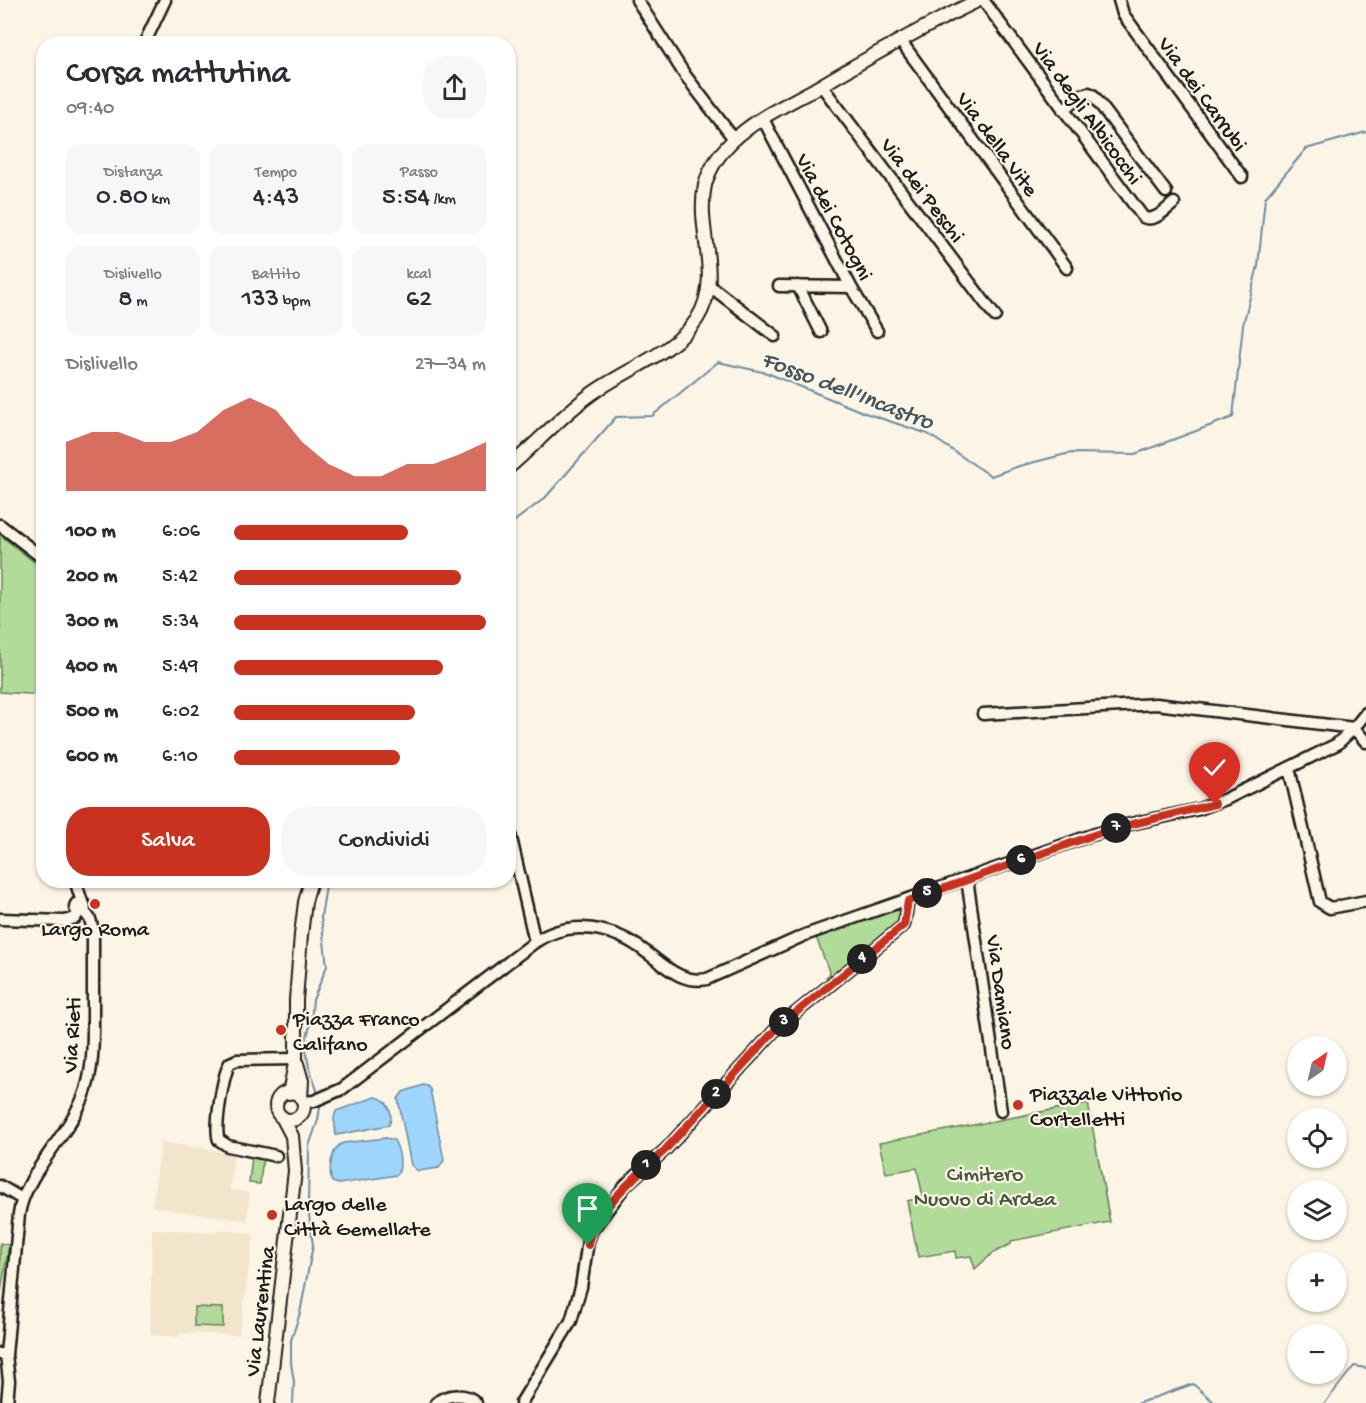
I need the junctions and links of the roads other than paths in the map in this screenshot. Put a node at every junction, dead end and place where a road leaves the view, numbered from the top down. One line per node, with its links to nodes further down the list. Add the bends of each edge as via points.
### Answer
1 (165, 0): 5 (street)
2 (637, 0): 10 (street, via 685,75)
3 (981, 0): 6 (main road); 8 (street, Via degli Albicocchi)
4 (1119, 0): 11 (street, Via dei Carrubi, via 1123,14)
5 (148, 36)
6 (900, 40): 7 (main road); 14 (street, Via della Vite)
7 (821, 85): 9 (main road); 19 (street, Via dei Peschi)
8 (1064, 110): 12 (street, via 1084,94 1093,95); 13 (street, Via degli Albicocchi, via 1143,217 1152,219)
9 (763, 119): 10 (main road); 18 (street, Via dei Cotogni)
10 (734, 139): 15 (main road, via 713,166 704,190)
11 (1242, 177)
12 (1166, 192)
13 (1174, 203)
14 (1067, 268)
15 (710, 286): 22 (street); 23 (main road, via 701,312 687,331 590,395)
16 (779, 286): 17 (street)
17 (798, 286): 18 (street); 21 (street)
18 (851, 288): 20 (street, Via dei Cotogni)
19 (995, 316)
20 (877, 331)
21 (821, 332)
22 (775, 336)
23 (516, 461)
24 (0, 525): 26 (street)
25 (0, 531): 27 (street)
26 (36, 553)
27 (36, 560)
28 (1366, 713): 30 (street)
29 (983, 714): 30 (street, via 1156,704)
30 (1354, 728): 31 (street); 32 (street, via 1337,744)
31 (1366, 742)
32 (1289, 768): 34 (street, via 1210,805 1108,830); 38 (street, via 1320,902 1330,908)
33 (516, 858): 41 (street)
34 (967, 879): 37 (street); 45 (street, Via Damiano)
35 (77, 888): 39 (street, Via Rieti)
36 (309, 888): 42 (main road, via 296,1000)
37 (908, 901): 41 (street, via 806,935 722,974 700,980 678,975 632,942 597,929 568,928); 57 (street, via 904,925 777,1028 664,1151 623,1188 592,1230 571,1321)
38 (1366, 901)
39 (81, 909): 40 (street, via 75,918 65,921); 51 (street, Via Rieti, via 93,930 93,1050 88,1080 71,1122)
40 (0, 919)
41 (536, 942): 44 (street, via 342,1089)
42 (296, 1059): 43 (main road); 44 (main road); 49 (street, via 237,1060 230,1063 226,1073 216,1130 219,1140 228,1146)
43 (289, 1093): 44 (main road); 46 (main road, via 280,1097 277,1105)
44 (306, 1100): 47 (main road)
45 (1001, 1111)
46 (282, 1117): 47 (main road); 48 (main road, Via Laurentina)
47 (299, 1117): 48 (main road, Via Laurentina)
48 (295, 1153): 54 (main road, Via Laurentina)
49 (276, 1156)
50 (0, 1186): 51 (street)
51 (22, 1199): 52 (street, Via Rieti)
52 (3, 1354): 53 (street, Via Rieti, via 9,1381)
53 (7, 1403)
54 (268, 1403)
55 (436, 1403): 56 (street, via 451,1395 470,1397)
56 (476, 1403)
57 (521, 1403)

